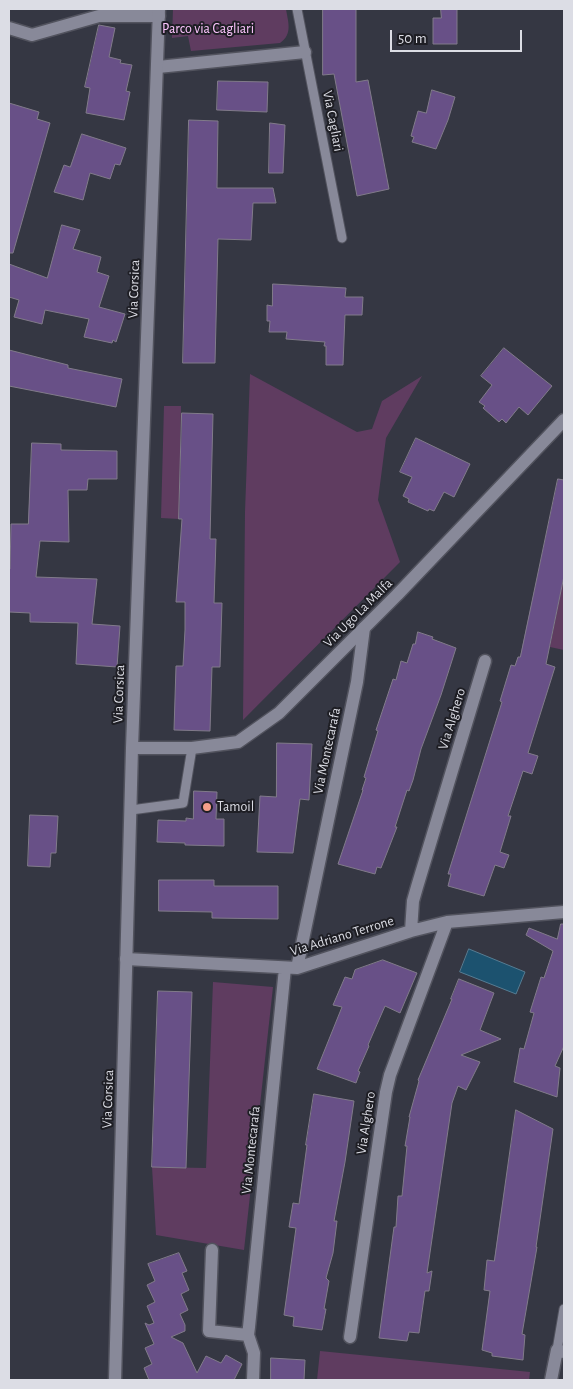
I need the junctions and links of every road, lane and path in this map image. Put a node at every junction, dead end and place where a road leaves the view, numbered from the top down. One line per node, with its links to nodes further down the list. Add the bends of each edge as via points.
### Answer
1 (297, 9): 4 (lane, Via Cagliari)
2 (159, 12): 3 (street, via 99,16 32,35); 5 (street, Via Corsica)
3 (9, 28)
4 (305, 52): 5 (street); 6 (lane, Via Cagliari)
5 (158, 67): 10 (street, Via Corsica)
6 (342, 238)
7 (564, 420): 8 (street, Via Ugo La Malfa)
8 (364, 628): 11 (street, Via Ugo La Malfa, via 279,713 238,742); 17 (street, Via Montecarafa, via 357,682)
9 (485, 661): 15 (street, Via Alghero, via 413,901)
10 (132, 748): 11 (street, Via Ugo La Malfa); 12 (street, Via Corsica)
11 (192, 748): 12 (lane, via 183,803)
12 (131, 810): 16 (street, Via Corsica)
13 (564, 912): 14 (street, Via Adriano Terrone)
14 (447, 922): 15 (street, Via Adriano Terrone); 21 (street, Via Alghero, via 386,1092)
15 (410, 931): 17 (street, Via Adriano Terrone)
16 (126, 959): 17 (street, Via Adriano Terrone); 23 (street, Via Corsica)
17 (291, 968): 20 (street, Via Montecarafa)
18 (212, 1250): 20 (street, via 209,1331)
19 (564, 1309): 22 (lane)
20 (248, 1336): 24 (street, Via Montecarafa, via 254,1353)
21 (350, 1337)
22 (561, 1351): 25 (street)
23 (115, 1380)
24 (253, 1380)
25 (551, 1380)

